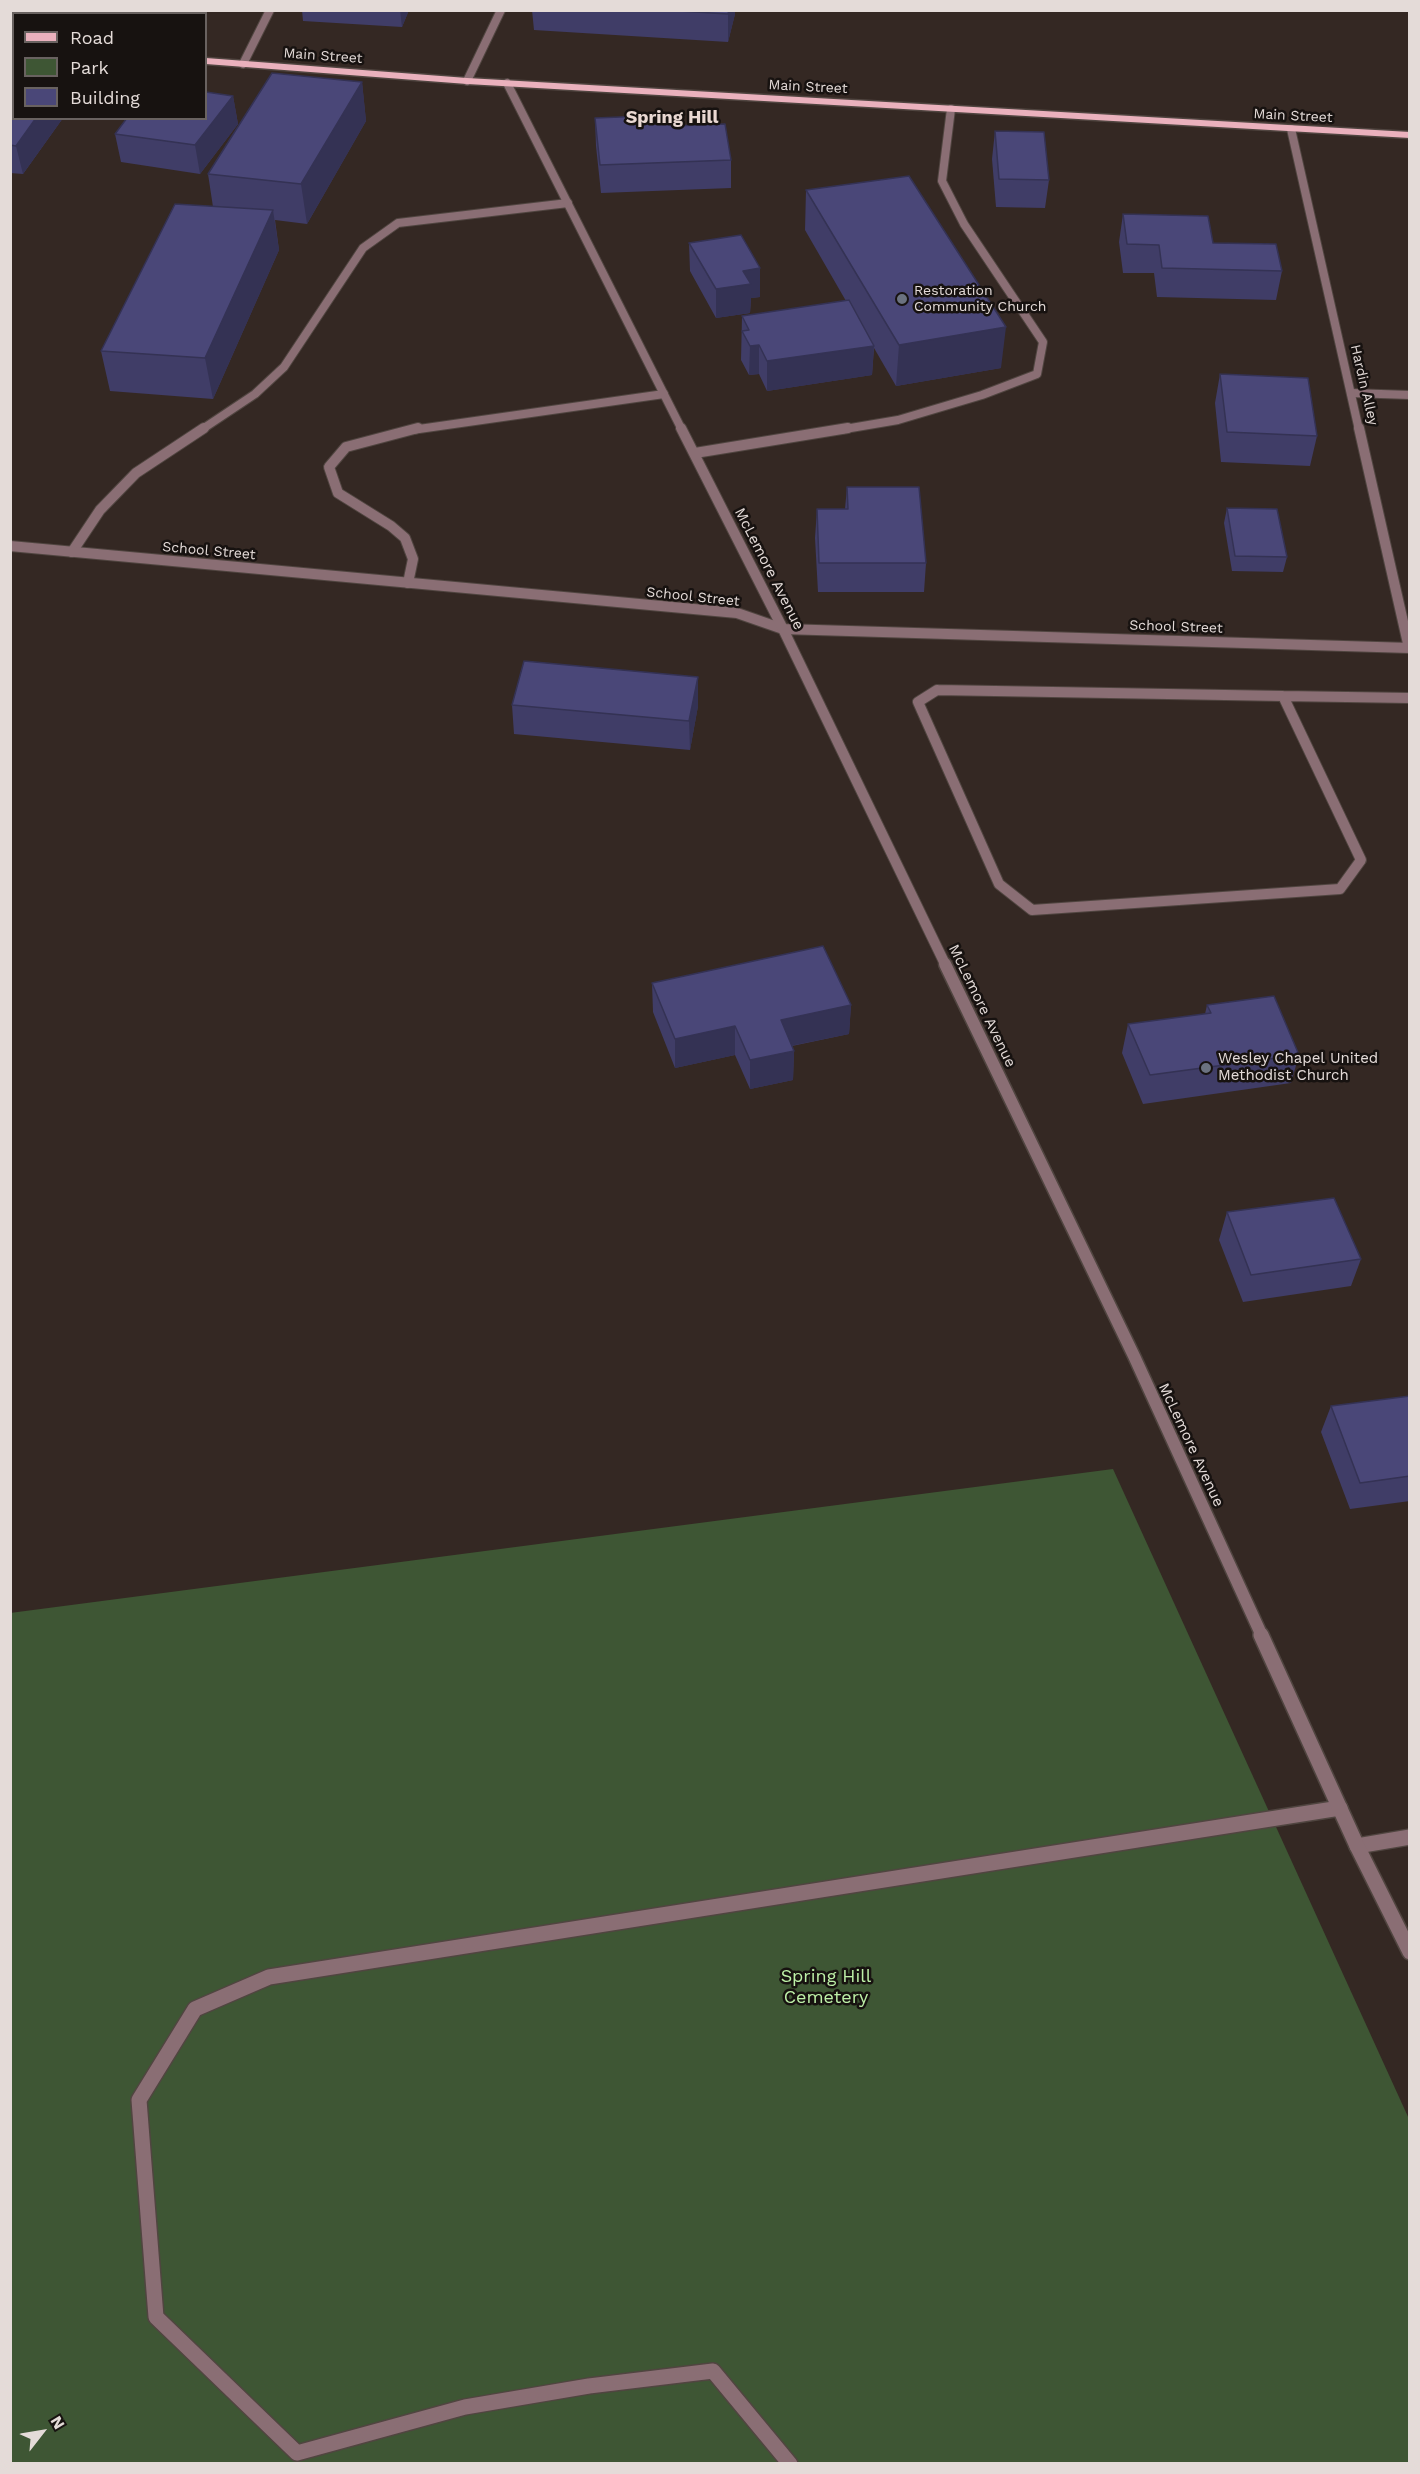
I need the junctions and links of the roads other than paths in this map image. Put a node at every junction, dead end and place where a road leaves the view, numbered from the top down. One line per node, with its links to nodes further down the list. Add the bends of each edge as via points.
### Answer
1 (270, 10): 4 (street)
2 (501, 10): 5 (street)
3 (207, 61): 4 (main road, Main Street)
4 (243, 64): 5 (main road, Main Street)
5 (467, 81): 6 (main road, Main Street)
6 (507, 83): 7 (main road, Main Street); 10 (street, McLemore Avenue)
7 (951, 109): 8 (main road, Main Street); 14 (street, via 942,181 964,224 1043,342 1036,374 898,420)
8 (1291, 129): 9 (main road, Main Street); 11 (street, Hardin Alley)
9 (1410, 135)
10 (568, 203): 12 (street, McLemore Avenue); 16 (street, via 398,223 363,248 284,367 255,393 136,473 100,510)
11 (1352, 393): 13 (street); 19 (street, Hardin Alley)
12 (664, 394): 14 (street, McLemore Avenue); 17 (street, via 426,426 346,447 329,467 338,493 405,538 413,559)
13 (1410, 395)
14 (695, 453): 18 (street, McLemore Avenue)
15 (10, 546): 16 (street, School Street)
16 (72, 552): 17 (street, School Street)
17 (408, 583): 18 (street, School Street, via 737,613)
18 (783, 629): 19 (street, School Street); 22 (street, McLemore Avenue, via 1134,1356)
19 (1409, 648)
20 (1283, 696): 20 (street, via 937,690 918,702 999,884 1032,910 1340,889 1361,860); 21 (street)
21 (1410, 698)
22 (1340, 1808): 24 (street, McLemore Avenue); 26 (street, via 269,1977 195,2009 140,2100 156,2317 297,2453 465,2407 713,2371)
23 (1410, 1837): 24 (street)
24 (1357, 1846): 25 (street, McLemore Avenue)
25 (1410, 1952)
26 (790, 2463)

